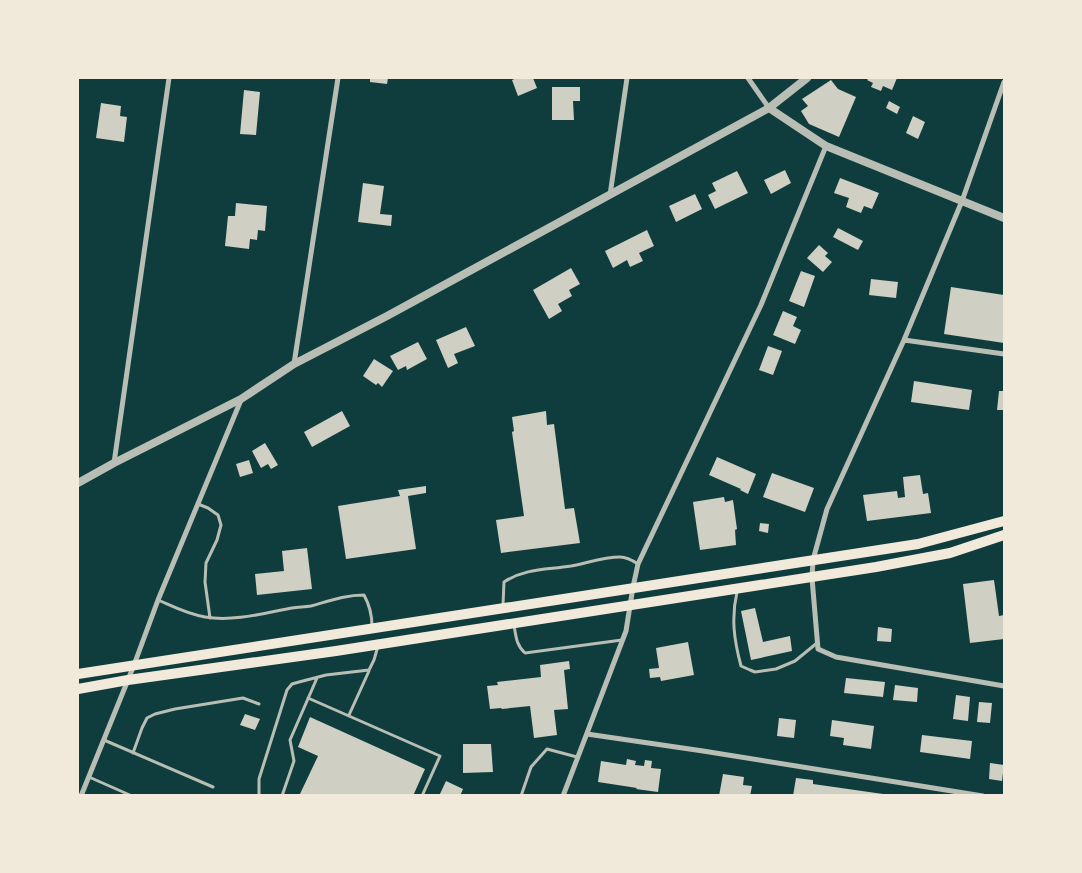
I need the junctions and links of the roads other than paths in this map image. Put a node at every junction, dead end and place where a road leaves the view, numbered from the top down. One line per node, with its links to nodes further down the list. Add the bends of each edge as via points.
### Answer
1 (169, 78): 16 (street)
2 (338, 78): 14 (street)
3 (627, 78): 9 (street)
4 (748, 78): 7 (street)
5 (807, 78): 7 (street)
6 (1004, 82): 10 (street)
7 (769, 108): 8 (street); 9 (street)
8 (826, 146): 10 (street); 22 (street, via 761,305)
9 (610, 195): 14 (street)
10 (962, 201): 11 (street); 12 (street)
11 (1004, 218)
12 (904, 340): 13 (street); 21 (street, via 827,509)
13 (1004, 354)
14 (294, 364): 15 (street)
15 (241, 399): 16 (street); 18 (street)
16 (114, 463): 17 (street)
17 (78, 483)
18 (198, 504): 26 (street); 29 (lane, via 218,515 221,525 206,563)
19 (1004, 521): 21 (main road, via 918,544)
20 (1004, 535): 23 (main road, via 950,553)
21 (813, 560): 23 (street); 24 (main road)
22 (638, 564): 24 (street); 28 (lane, via 631,559 616,557 544,568 511,577 504,582)
23 (812, 578): 25 (main road); 34 (street)
24 (633, 587): 27 (street); 28 (main road)
25 (738, 588): 27 (main road); 34 (lane, via 733,628 741,666 756,672 776,669 794,661)
26 (158, 600): 29 (lane, via 183,612); 35 (street)
27 (630, 605): 30 (main road); 32 (street)
28 (503, 608): 31 (main road)
29 (210, 618): 31 (lane, via 238,618 364,595 372,611)
30 (513, 623): 32 (lane, via 516,641 525,653); 33 (main road)
31 (372, 628): 35 (main road)
32 (622, 640): 45 (street)
33 (379, 644): 36 (lane); 39 (main road)
34 (817, 644): 40 (street, via 818,649 836,657)
35 (134, 664): 37 (main road); 39 (street)
36 (369, 670): 38 (lane); 44 (lane)
37 (78, 674)
38 (317, 677): 42 (lane); 53 (lane, via 292,684 287,690 259,779)
39 (128, 680): 41 (main road); 46 (street)
40 (1004, 686)
41 (78, 689)
42 (308, 698): 44 (lane); 54 (lane, via 290,740 294,761)
43 (259, 704): 47 (lane, via 243,698 155,714 147,718)
44 (349, 715): 55 (lane, via 440,756)
45 (587, 734): 48 (street); 58 (street)
46 (103, 740): 47 (lane); 49 (street)
47 (133, 753): 50 (lane)
48 (578, 757): 56 (lane, via 547,749 531,767); 57 (street)
49 (88, 776): 51 (lane); 52 (street)
50 (213, 787)
51 (130, 795)
52 (80, 796)
53 (259, 796)
54 (282, 796)
55 (422, 796)
56 (521, 796)
57 (564, 796)
58 (983, 796)

